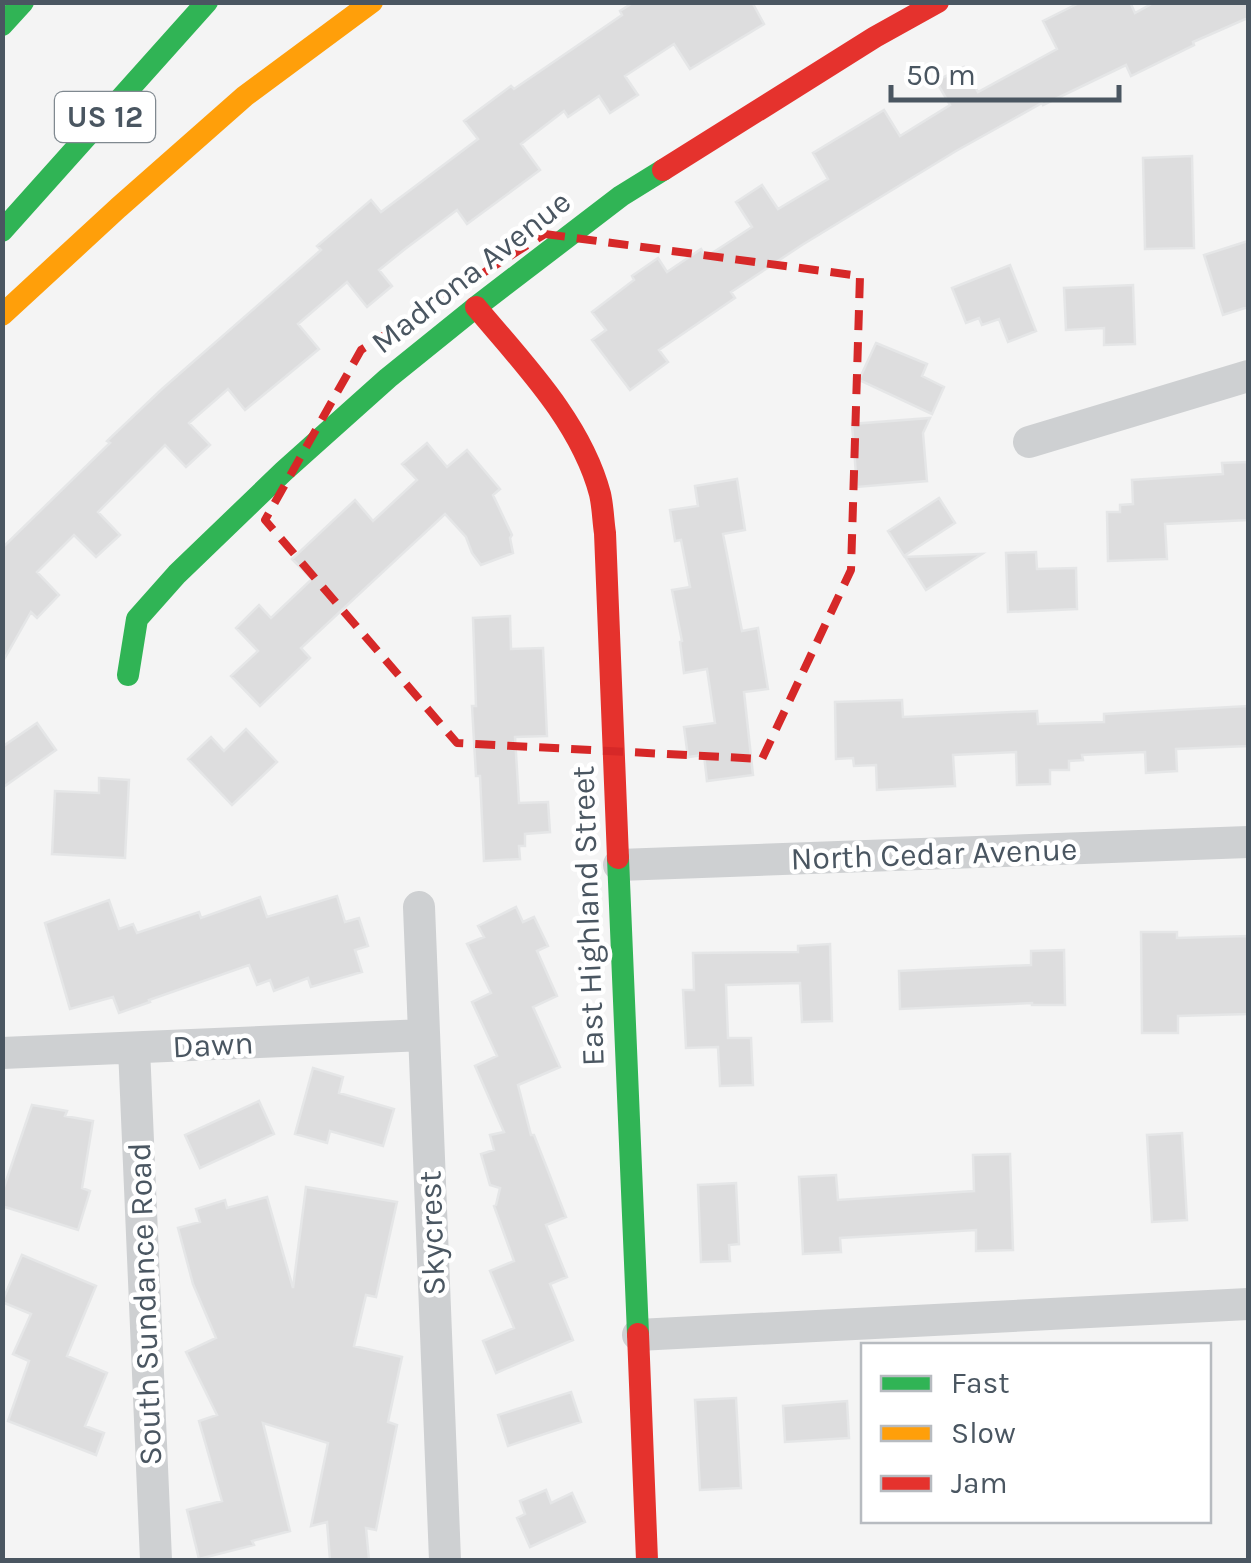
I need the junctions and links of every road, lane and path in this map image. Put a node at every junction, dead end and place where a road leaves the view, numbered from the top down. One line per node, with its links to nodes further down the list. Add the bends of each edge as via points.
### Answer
1 (23, 2): 5 (main road)
2 (206, 2): 6 (main road, US 12)
3 (372, 2): 8 (main road, via 245,96)
4 (938, 2): 7 (main road, Madrona Avenue, via 621,196)
5 (2, 25)
6 (2, 230)
7 (476, 307): 11 (main road, Madrona Avenue, via 388,378 177,574 137,619); 13 (main road, East Highland Street, via 560,413 586,455 600,496)
8 (2, 315)
9 (1248, 376): 10 (street)
10 (1029, 442)
11 (128, 675)
12 (1248, 842): 13 (street, North Cedar Avenue)
13 (619, 866): 19 (main road, East Highland Street)
14 (418, 906): 15 (street, Skycrest)
15 (424, 1035): 16 (street, Dawn); 21 (street, Skycrest)
16 (134, 1048): 17 (street, Dawn); 20 (street, South Sundance Road)
17 (2, 1053)
18 (1248, 1304): 19 (street)
19 (638, 1335): 22 (main road, East Highland Street)
20 (156, 1560)
21 (445, 1560)
22 (647, 1560)

